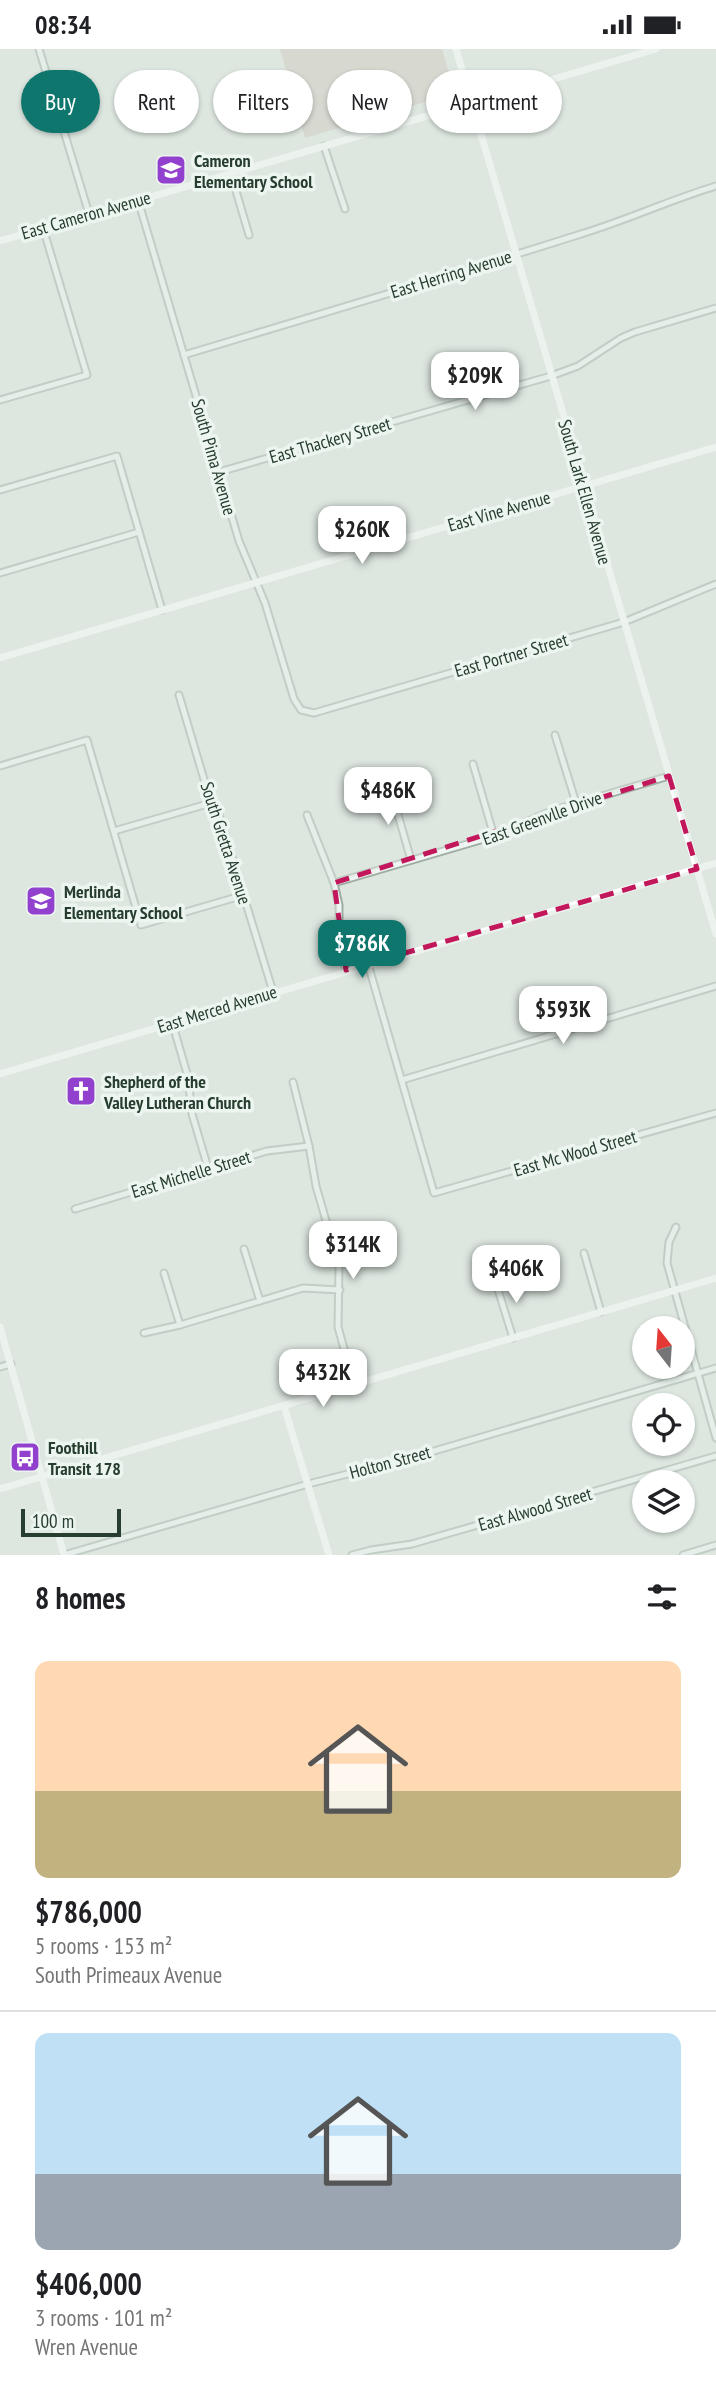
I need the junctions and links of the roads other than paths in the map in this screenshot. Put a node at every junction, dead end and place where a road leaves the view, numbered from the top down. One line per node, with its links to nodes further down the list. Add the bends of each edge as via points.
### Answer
1 (39, 49): 13 (street)
2 (456, 49): 4 (street, South Lark Ellen Avenue)
3 (656, 49): 5 (street, East Cameron Avenue)
4 (462, 70)
5 (562, 77)
6 (426, 116): 8 (street, East Cameron Avenue)
7 (481, 133): 17 (street, South Lark Ellen Avenue)
8 (324, 146): 9 (street, East Cameron Avenue); 12 (street)
9 (232, 173): 11 (street, East Cameron Avenue); 15 (street)
10 (716, 186): 17 (street, East Herring Avenue)
11 (138, 200): 13 (street, East Cameron Avenue); 19 (street, South Pima Avenue)
12 (345, 209)
13 (89, 215): 14 (street, East Cameron Avenue)
14 (43, 228): 16 (street, East Cameron Avenue); 21 (street, via 86,375)
15 (249, 235)
16 (0, 241)
17 (516, 255): 19 (street, East Herring Avenue); 20 (street, South Lark Ellen Avenue)
18 (716, 308): 20 (street, East Thackery Street, via 635,332 578,366)
19 (184, 355): 23 (street, South Pima Avenue)
20 (551, 376): 23 (street, East Thackery Street); 24 (street, South Lark Ellen Avenue)
21 (0, 400)
22 (716, 447): 24 (street, East Vine Avenue)
23 (219, 472): 28 (street, South Pima Avenue)
24 (584, 487): 28 (street, East Vine Avenue); 31 (street, South Lark Ellen Avenue)
25 (0, 490): 26 (street, via 117,456)
26 (139, 533): 27 (street); 30 (street)
27 (0, 573)
28 (256, 583): 30 (street, East Vine Avenue); 34 (street, South Pima Avenue)
29 (716, 584): 31 (street, East Portner Street)
30 (162, 610): 32 (street, East Vine Avenue)
31 (624, 622): 34 (street, East Portner Street, via 314,713); 38 (street, South Lark Ellen Avenue)
32 (0, 657)
33 (179, 695): 40 (street, South Gretta Avenue)
34 (301, 710)
35 (555, 735): 41 (street)
36 (473, 764): 44 (street)
37 (0, 766): 43 (street, via 87,740)
38 (669, 776): 41 (street, East Greenvlle Drive); 47 (street, South Lark Ellen Avenue)
39 (390, 787): 45 (street)
40 (211, 803): 43 (street); 49 (street, South Gretta Avenue, via 218,811)
41 (576, 803): 44 (street, East Greenvlle Drive)
42 (307, 815): 48 (street)
43 (114, 831): 49 (street, via 141,925)
44 (494, 836): 45 (street, East Greenvlle Drive)
45 (411, 860): 48 (street, East Greenvlle Drive)
46 (716, 863): 47 (street, East Merced Avenue)
47 (697, 869): 50 (street, South Lark Ellen Avenue); 51 (street, East Merced Avenue)
48 (334, 883): 52 (street, via 339,945)
49 (244, 895): 54 (street, South Gretta Avenue)
50 (716, 935)
51 (369, 964): 52 (street, East Merced Avenue); 57 (street)
52 (346, 970): 54 (street, East Merced Avenue)
53 (716, 986): 57 (street)
54 (273, 992): 55 (street, East Merced Avenue)
55 (173, 1022): 56 (street, East Merced Avenue); 61 (street)
56 (0, 1074)
57 (402, 1080): 59 (street, East Mc Wood Street, via 434,1193)
58 (293, 1082): 60 (street)
59 (716, 1113)
60 (309, 1146): 61 (street, East Michelle Street, via 267,1151); 69 (street, via 339,1266)
61 (208, 1168): 62 (street, East Michelle Street)
62 (75, 1209)
63 (676, 1227): 70 (street, via 667,1263)
64 (244, 1249): 71 (street)
65 (584, 1253): 72 (street)
66 (164, 1273): 73 (street)
67 (716, 1278): 70 (street)
68 (495, 1280): 76 (street)
69 (340, 1290): 71 (street, via 303,1288); 81 (street, via 338,1327)
70 (674, 1290): 72 (street); 80 (street)
71 (260, 1301): 73 (street)
72 (601, 1312): 76 (street)
73 (180, 1325): 75 (street)
74 (0, 1327): 77 (street)
75 (144, 1333)
76 (513, 1338): 81 (street)
77 (10, 1364): 78 (street); 85 (street)
78 (0, 1367)
79 (716, 1368): 80 (street, Holton Street)
80 (697, 1374): 83 (street); 86 (street, Holton Street, via 407,1459)
81 (354, 1385): 82 (street)
82 (284, 1406): 85 (street); 86 (street)
83 (716, 1438)
84 (716, 1456): 91 (street, East Alwood Street, via 412,1544)
85 (42, 1476): 87 (street); 89 (street)
86 (307, 1483): 89 (street, Holton Street); 90 (street)
87 (0, 1489)
88 (716, 1545): 92 (street)
89 (64, 1555)
90 (329, 1555)
91 (352, 1555)
92 (683, 1555)

